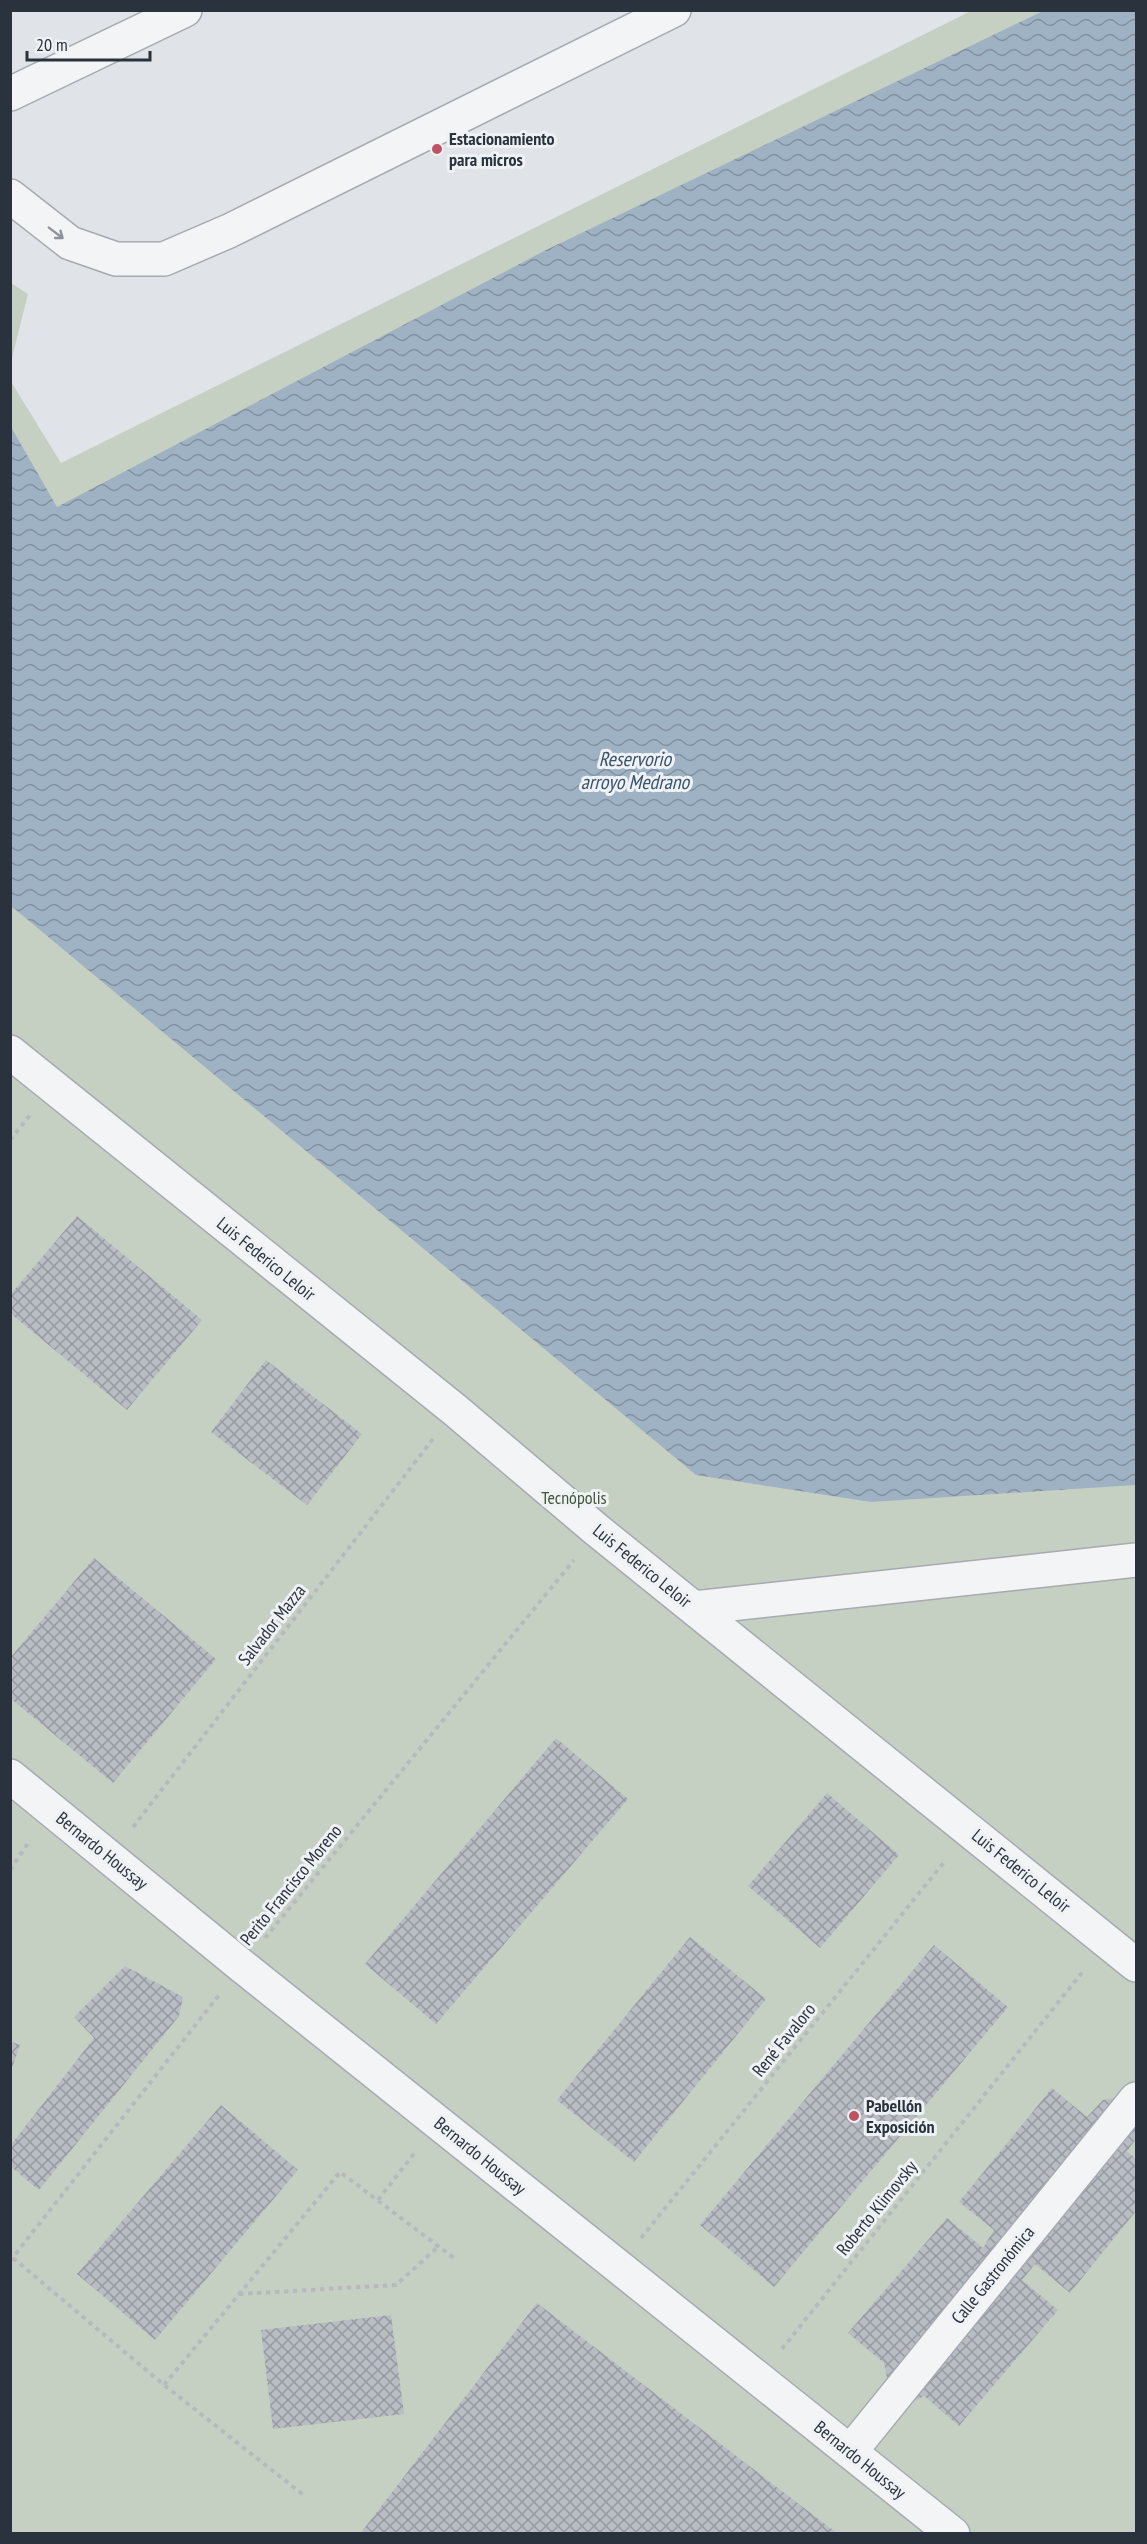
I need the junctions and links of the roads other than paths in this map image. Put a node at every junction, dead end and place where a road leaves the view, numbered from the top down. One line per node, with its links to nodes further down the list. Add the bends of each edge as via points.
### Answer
1 (184, 10): 3 (street)
2 (674, 10): 4 (street, one-way to 2, via 70,243 116,258 164,259 229,231)
3 (10, 94)
4 (10, 196)
5 (10, 1052): 7 (street, Luis Federico Leloir)
6 (1137, 1560): 7 (street)
7 (694, 1608): 9 (street, Luis Federico Leloir)
8 (10, 1776): 11 (street, Bernardo Houssay)
9 (1137, 1965)
10 (1137, 2099): 11 (street, Calle Gastronómica)
11 (850, 2452): 12 (street, Bernardo Houssay)
12 (953, 2534)

